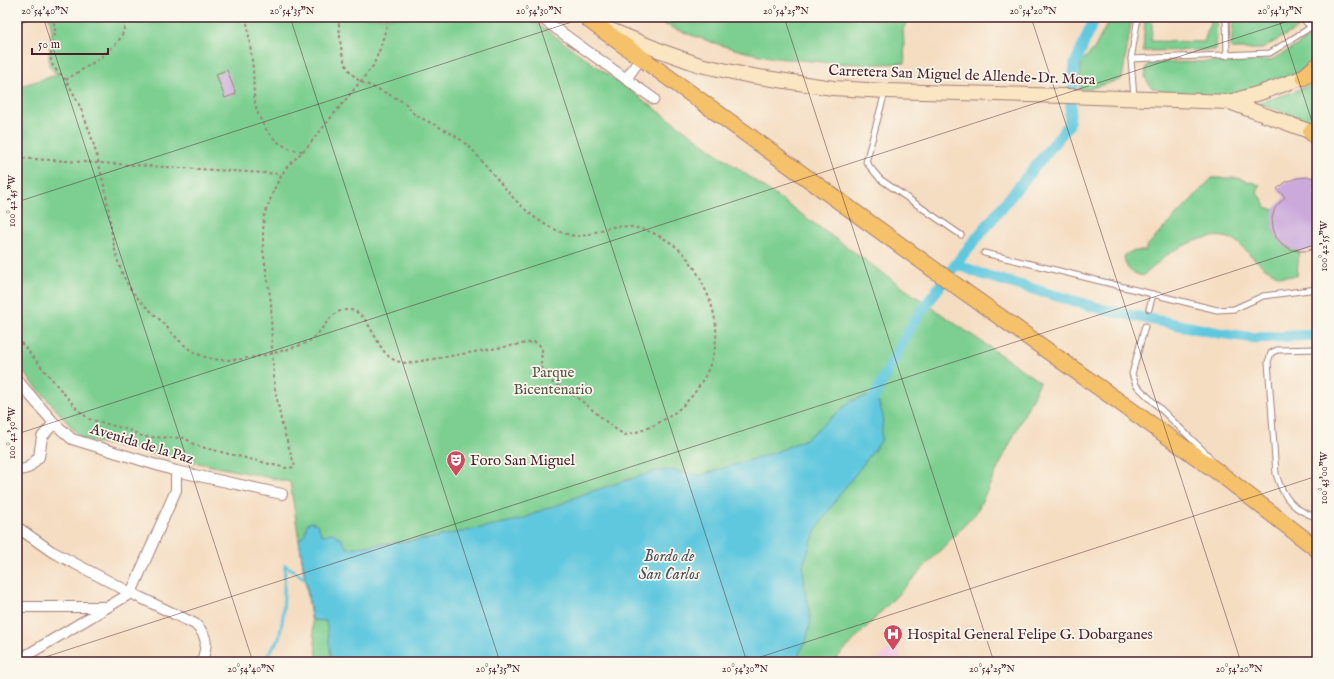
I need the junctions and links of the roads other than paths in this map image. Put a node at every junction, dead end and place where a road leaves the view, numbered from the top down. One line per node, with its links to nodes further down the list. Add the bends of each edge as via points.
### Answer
1 (540, 17): 13 (street)
2 (1138, 17): 10 (lane)
3 (1226, 17): 8 (lane)
4 (1301, 17): 7 (lane)
5 (588, 18): 9 (main road); 14 (main road, Carretera San Miguel de Allende-Dr. Mora, via 661,51 700,65 746,75 833,88)
6 (1317, 20): 7 (lane)
7 (1311, 28): 8 (lane, via 1270,53)
8 (1227, 56): 10 (lane)
9 (641, 58): 13 (street); 30 (main road)
10 (1131, 59): 16 (lane)
11 (1317, 66): 12 (main road)
12 (1310, 74): 17 (main road, Carretera San Miguel de Allende-Dr. Mora)
13 (626, 79): 15 (street)
14 (886, 91): 16 (main road, Carretera San Miguel de Allende-Dr. Mora); 19 (lane, via 866,162 880,180)
15 (654, 99)
16 (1134, 99): 17 (main road, Carretera San Miguel de Allende-Dr. Mora)
17 (1229, 102): 18 (main road, Carretera San Miguel de Allende-Dr. Mora)
18 (1315, 134)
19 (961, 235)
20 (984, 253): 22 (lane)
21 (1317, 289): 22 (lane, via 1263,296 1234,309 1217,310)
22 (1153, 294): 23 (lane)
23 (1149, 309)
24 (1144, 326): 30 (lane, via 1132,374 1136,385 1208,455)
25 (1317, 349): 32 (lane, via 1277,350 1271,353 1268,362 1276,474 1280,488 1291,505 1305,514)
26 (17, 380): 27 (street, Avenida de la Paz)
27 (54, 423): 28 (street, via 42,437 39,458 28,468); 29 (street, Avenida de la Paz, via 72,439)
28 (17, 471)
29 (176, 471): 31 (street, Avenida de la Paz); 35 (street, via 176,490)
30 (1222, 475): 34 (main road)
31 (282, 494)
32 (1317, 517)
33 (17, 527): 35 (street, via 51,551)
34 (1317, 550)
35 (131, 593): 37 (street); 38 (street, via 195,624 203,632 206,643)
36 (17, 607): 37 (street)
37 (105, 607): 39 (street)
38 (202, 660)
39 (17, 661)

